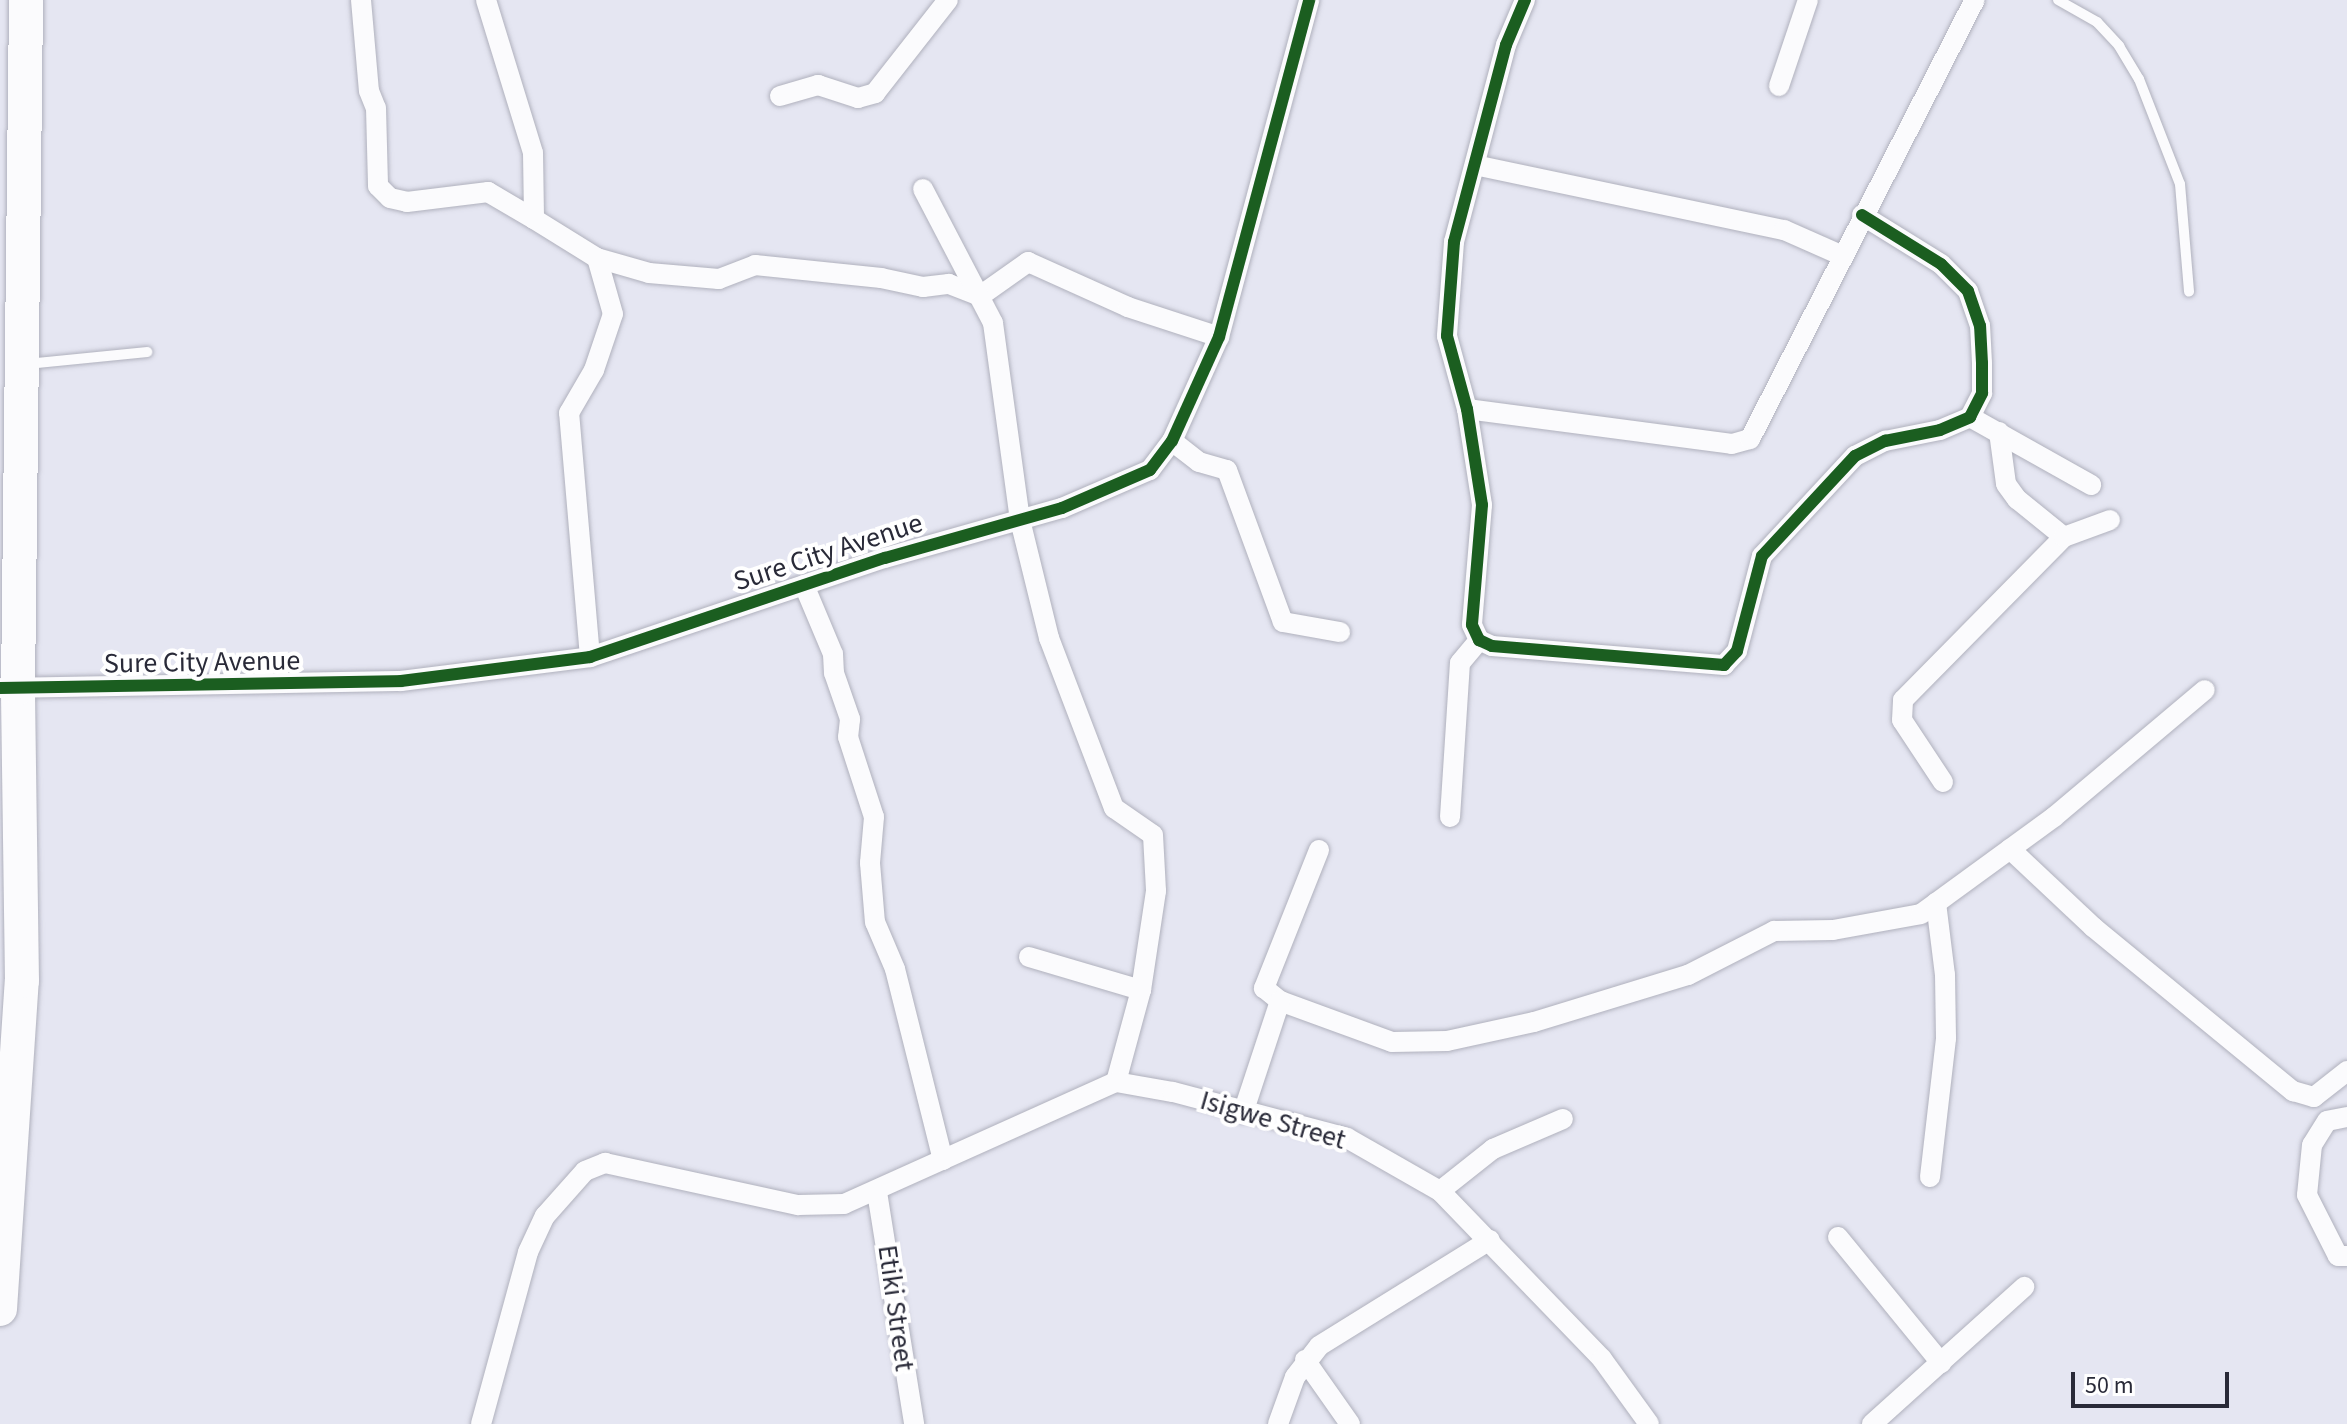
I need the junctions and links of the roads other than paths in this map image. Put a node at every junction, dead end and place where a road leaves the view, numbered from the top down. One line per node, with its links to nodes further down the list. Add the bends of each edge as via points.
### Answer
1 (26, 0): 22 (highway)
2 (361, 0): 15 (street, via 369,91 376,108 378,186 390,198 407,202 488,192)
3 (486, 0): 15 (street, via 533,153)
4 (948, 0): 11 (street, via 875,93 858,98 818,85)
5 (1309, 0): 20 (street, Sure City Avenue)
6 (1525, 0): 12 (street, via 1506,45)
7 (1808, 0): 10 (street)
8 (1975, 0): 14 (street)
9 (2058, 0): 18 (lane, via 2097,22 2139,79 2180,184)
10 (1779, 86)
11 (780, 96)
12 (1475, 165): 16 (street, via 1784,230); 23 (street, via 1454,242 1447,336)
13 (923, 189): 19 (street)
14 (1862, 215): 16 (street); 24 (street, via 1941,264 1968,291 1980,326 1982,363 1982,393)
15 (534, 219): 17 (street)
16 (1843, 256): 23 (street, via 1750,439 1732,444)
17 (597, 258): 19 (street, via 649,273 719,279 755,265 923,287 949,284); 34 (street, via 613,314 594,370 569,413)
18 (2189, 292)
19 (980, 296): 20 (street, via 1028,262 1042,264 1128,307); 28 (street, via 993,323)
20 (1219, 337): 26 (street, Sure City Avenue)
21 (147, 352): 22 (lane)
22 (21, 365): 35 (highway)
23 (1467, 409): 33 (street, via 1482,505 1472,625)
24 (1970, 417): 25 (street); 33 (street, via 1940,430 1885,441 1855,456 1762,556 1737,651 1724,665 1492,646)
25 (1999, 432): 27 (street); 30 (street, via 2006,484)
26 (1172, 441): 28 (street, Sure City Avenue, via 1150,470 1093,497); 32 (street, via 1199,462 1227,470 1283,622)
27 (2091, 485)
28 (1020, 520): 31 (street, Sure City Avenue); 43 (street, via 1049,638 1114,808 1153,835 1156,891)
29 (2110, 520): 30 (street)
30 (2064, 537): 37 (street, via 1903,700 1902,720)
31 (804, 585): 34 (street, Sure City Avenue); 50 (street, via 833,654 850,719 848,737 874,817 870,863 875,922 895,969)
32 (1340, 632)
33 (1479, 640): 38 (street, via 1460,663)
34 (590, 657): 35 (street, Sure City Avenue, via 401,681)
35 (9, 688): 58 (highway, via 22,981)
36 (2205, 690): 39 (street)
37 (1943, 782)
38 (1450, 817)
39 (2010, 849): 41 (street); 45 (street, via 2093,927 2293,1091 2314,1097)
40 (1319, 850): 44 (street, via 1263,983)
41 (1936, 903): 44 (street, via 1921,914 1833,930 1774,931 1688,975 1534,1022 1447,1041 1392,1042); 51 (street, via 1946,1038)
42 (1029, 957): 43 (street)
43 (1141, 990): 46 (street)
44 (1280, 1001): 47 (street)
45 (2347, 1071)
46 (1116, 1082): 47 (street, Isigwe Street); 50 (street)
47 (1243, 1113): 52 (street, Isigwe Street, via 1347,1138)
48 (2347, 1117): 56 (street, via 2327,1121 2312,1145 2307,1195 2338,1256)
49 (1563, 1119): 52 (street, via 1493,1149)
50 (943, 1160): 53 (street)
51 (1930, 1177)
52 (1440, 1191): 55 (street, Isigwe Street)
53 (877, 1192): 61 (street, via 822,1207 605,1163 585,1171 545,1216 528,1252); 62 (street, Etiki Street)
54 (1838, 1237): 60 (street)
55 (1490, 1240): 59 (street); 65 (street, Isigwe Street, via 1602,1359)
56 (2347, 1256)
57 (2024, 1287): 60 (street)
58 (0, 1309)
59 (1305, 1360): 63 (street); 64 (street)
60 (1941, 1363): 66 (street)
61 (481, 1424)
62 (914, 1424)
63 (1278, 1424)
64 (1350, 1424)
65 (1649, 1424)
66 (1872, 1424)

